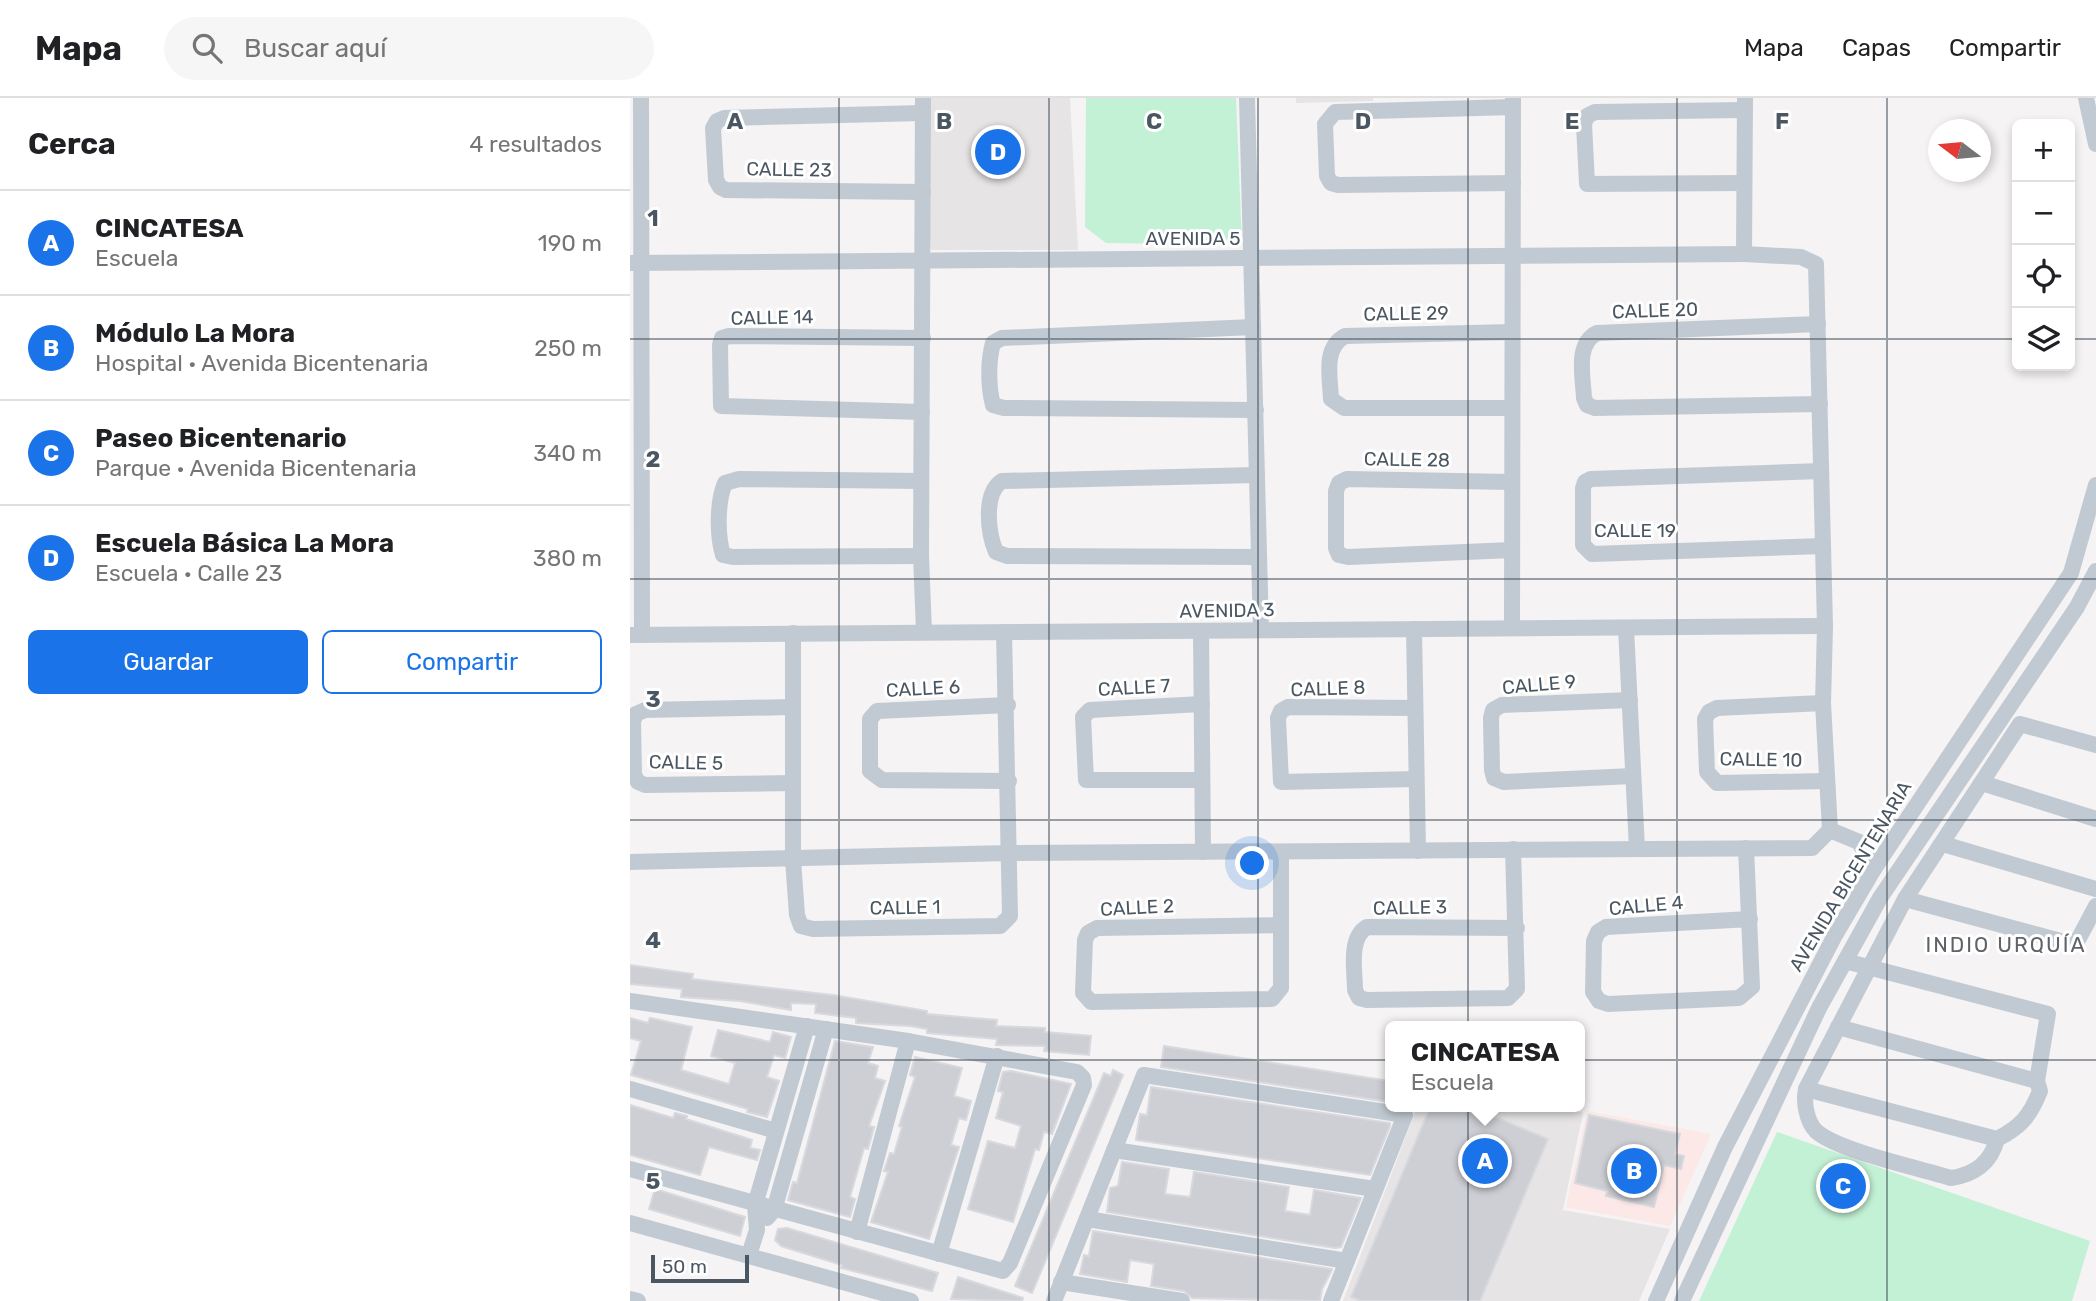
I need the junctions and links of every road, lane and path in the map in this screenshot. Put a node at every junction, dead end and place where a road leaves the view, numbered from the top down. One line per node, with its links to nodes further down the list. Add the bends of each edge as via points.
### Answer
1 (641, 98): 7 (street)
2 (1247, 98): 16 (street)
3 (2087, 98): 8 (street)
4 (1513, 103): 9 (street); 9 (street, via 1335,112 1325,124 1327,176 1338,186)
5 (1745, 104): 10 (street); 10 (street, via 1595,111 1584,124 1587,184)
6 (923, 105): 12 (street); 12 (street, CALLE 23, via 724,118 713,128 716,180 726,190)
7 (635, 124): 11 (street)
8 (2096, 144)
9 (1513, 183): 14 (street)
10 (1745, 183): 13 (street)
11 (636, 192): 17 (street)
12 (923, 192): 15 (street)
13 (1744, 254): 14 (street, AVENIDA 5); 18 (street, AVENIDA 5, via 1801,257 1816,264)
14 (1513, 257): 16 (street, AVENIDA 5); 20 (street)
15 (923, 259): 16 (street, AVENIDA 5); 17 (street, AVENIDA 5); 21 (street)
16 (1251, 259): 19 (street)
17 (636, 263): 22 (street)
18 (1818, 324): 23 (street); 23 (street, CALLE 20, via 1597,333 1583,346 1584,398 1594,408)
19 (1253, 327): 25 (street); 25 (street, via 1002,338 993,342 990,394 993,405 1004,408)
20 (1513, 332): 24 (street); 24 (street, CALLE 29, via 1345,336 1334,342 1330,352 1331,399 1344,408)
21 (923, 338): 26 (street); 26 (street, CALLE 14, via 729,336 722,338 720,345 721,406)
22 (636, 341): 27 (street)
23 (1820, 404): 28 (street)
24 (1512, 408): 31 (street)
25 (1256, 410): 29 (street)
26 (922, 412): 30 (street)
27 (636, 414): 32 (street)
28 (1821, 471): 34 (street); 34 (street, CALLE 19, via 1591,479 1583,488 1583,545 1592,554)
29 (1257, 475): 37 (street); 37 (street, via 1002,481 991,494 991,541 996,552 1007,556)
30 (921, 481): 36 (street); 36 (street, via 738,479 725,483 720,493 720,545 723,555 733,557)
31 (1512, 482): 35 (street); 35 (street, CALLE 28, via 1347,480 1336,491 1336,548 1339,555 1348,557)
32 (636, 484): 38 (street)
33 (2096, 485): 78 (street, AVENIDA BICENTENARIA, via 2071,573)
34 (1823, 546): 41 (street)
35 (1512, 550): 40 (street)
36 (921, 556): 46 (street)
37 (1259, 556): 44 (street)
38 (636, 566): 49 (street)
39 (2096, 571): 56 (street, AVENIDA BICENTENARIA)
40 (1512, 626): 42 (street, AVENIDA 3); 43 (street, AVENIDA 3)
41 (1825, 626): 42 (street, AVENIDA 3); 51 (street)
42 (1626, 628): 50 (street)
43 (1414, 629): 44 (street, AVENIDA 3); 55 (street)
44 (1261, 630): 45 (street, AVENIDA 3)
45 (1201, 631): 47 (street, AVENIDA 3); 52 (street)
46 (924, 632): 47 (street, AVENIDA 3); 48 (street, AVENIDA 3)
47 (1004, 632): 53 (street)
48 (793, 633): 49 (street, AVENIDA 3); 54 (street)
49 (636, 634)
50 (1630, 700): 59 (street); 59 (street, CALLE 9, via 1502,705 1493,710 1491,718 1492,770 1494,778 1504,782)
51 (1823, 703): 63 (street); 63 (street, CALLE 10, via 1709,712 1705,719 1707,772 1717,783)
52 (1202, 704): 61 (street); 61 (street, CALLE 7, via 1090,710 1083,718 1086,780)
53 (1008, 705): 62 (street); 62 (street, CALLE 6, via 877,711 870,719 870,771 882,780)
54 (793, 707): 64 (street); 64 (street, CALLE 5, via 645,710 633,720 634,775 645,785)
55 (1415, 708): 60 (street); 60 (street, CALLE 8, via 1288,707 1278,718 1281,782)
56 (2001, 720): 57 (street); 85 (street, AVENIDA BICENTENARIA, via 1880,898)
57 (2020, 724): 58 (street); 65 (street)
58 (2096, 745)
59 (1633, 776): 71 (street)
60 (1416, 779): 72 (street)
61 (1202, 780): 73 (street)
62 (1009, 781): 75 (street)
63 (1827, 781): 67 (street)
64 (793, 783): 76 (street)
65 (1983, 783): 66 (street); 68 (street)
66 (2096, 819)
67 (1830, 830): 69 (street, via 1812,848); 78 (street, via 1859,842)
68 (1943, 844): 79 (street); 80 (street)
69 (1746, 848): 71 (street); 82 (street)
70 (1513, 849): 71 (street); 72 (street); 84 (street)
71 (1637, 849)
72 (1418, 851): 74 (street)
73 (1203, 852): 74 (street); 75 (street)
74 (1281, 852): 83 (street)
75 (1010, 853): 76 (street); 76 (street, CALLE 1, via 1010,916 1000,926 801,926)
76 (793, 860): 77 (street)
77 (630, 862)
78 (1874, 869): 119 (street, AVENIDA BICENTENARIA, via 1767,1063)
79 (2096, 888)
80 (1905, 899): 81 (street, via 2072,944); 86 (street)
81 (2096, 906)
82 (1750, 919): 82 (street, CALLE 4, via 1752,987 1746,995 1608,1004 1593,992 1594,941 1606,927)
83 (1281, 925): 83 (street, CALLE 2, via 1281,988 1272,999 1091,1002 1083,993 1085,940 1097,928)
84 (1517, 928): 84 (street, CALLE 3, via 1517,989 1508,998 1359,998 1355,990 1355,940 1367,927)
85 (1845, 961): 86 (street); 120 (street, AVENIDA BICENTENARIA, via 1755,1140)
86 (1869, 967): 89 (street); 93 (street, via 2048,1014)
87 (630, 1000): 88 (street)
88 (807, 1026): 90 (street); 98 (street)
89 (1838, 1027): 93 (street); 95 (street)
90 (826, 1029): 91 (street); 104 (street)
91 (908, 1041): 92 (street); 108 (street)
92 (997, 1056): 109 (street); 109 (street, via 1077,1072 1084,1085 1010,1263 1003,1271 993,1270)
93 (2037, 1081): 99 (street, via 2040,1091 2028,1118)
94 (630, 1089): 98 (street)
95 (1806, 1090): 99 (street); 99 (street, via 1807,1114 1815,1130 1837,1143 1951,1178 1970,1175 1983,1164)
96 (1385, 1112): 102 (street, via 1405,1115)
97 (1385, 1112): 100 (street, via 1144,1075)
98 (776, 1131): 103 (street)
99 (1997, 1139)
100 (1114, 1150): 102 (street); 105 (street)
101 (630, 1169): 103 (street)
102 (1375, 1189): 111 (street)
103 (755, 1205): 104 (street); 107 (street)
104 (774, 1210): 107 (street); 108 (street)
105 (1087, 1219): 111 (street); 112 (street)
106 (630, 1223): 110 (street)
107 (757, 1230): 110 (street)
108 (857, 1232): 109 (street)
109 (939, 1254)
110 (749, 1255): 114 (street)
111 (1347, 1261): 118 (street)
112 (1061, 1282): 116 (street); 117 (street)
113 (630, 1298): 115 (street)
114 (903, 1300)
115 (638, 1301)
116 (1054, 1301)
117 (1182, 1301)
118 (1331, 1301)
119 (1656, 1301)
120 (1682, 1301)

